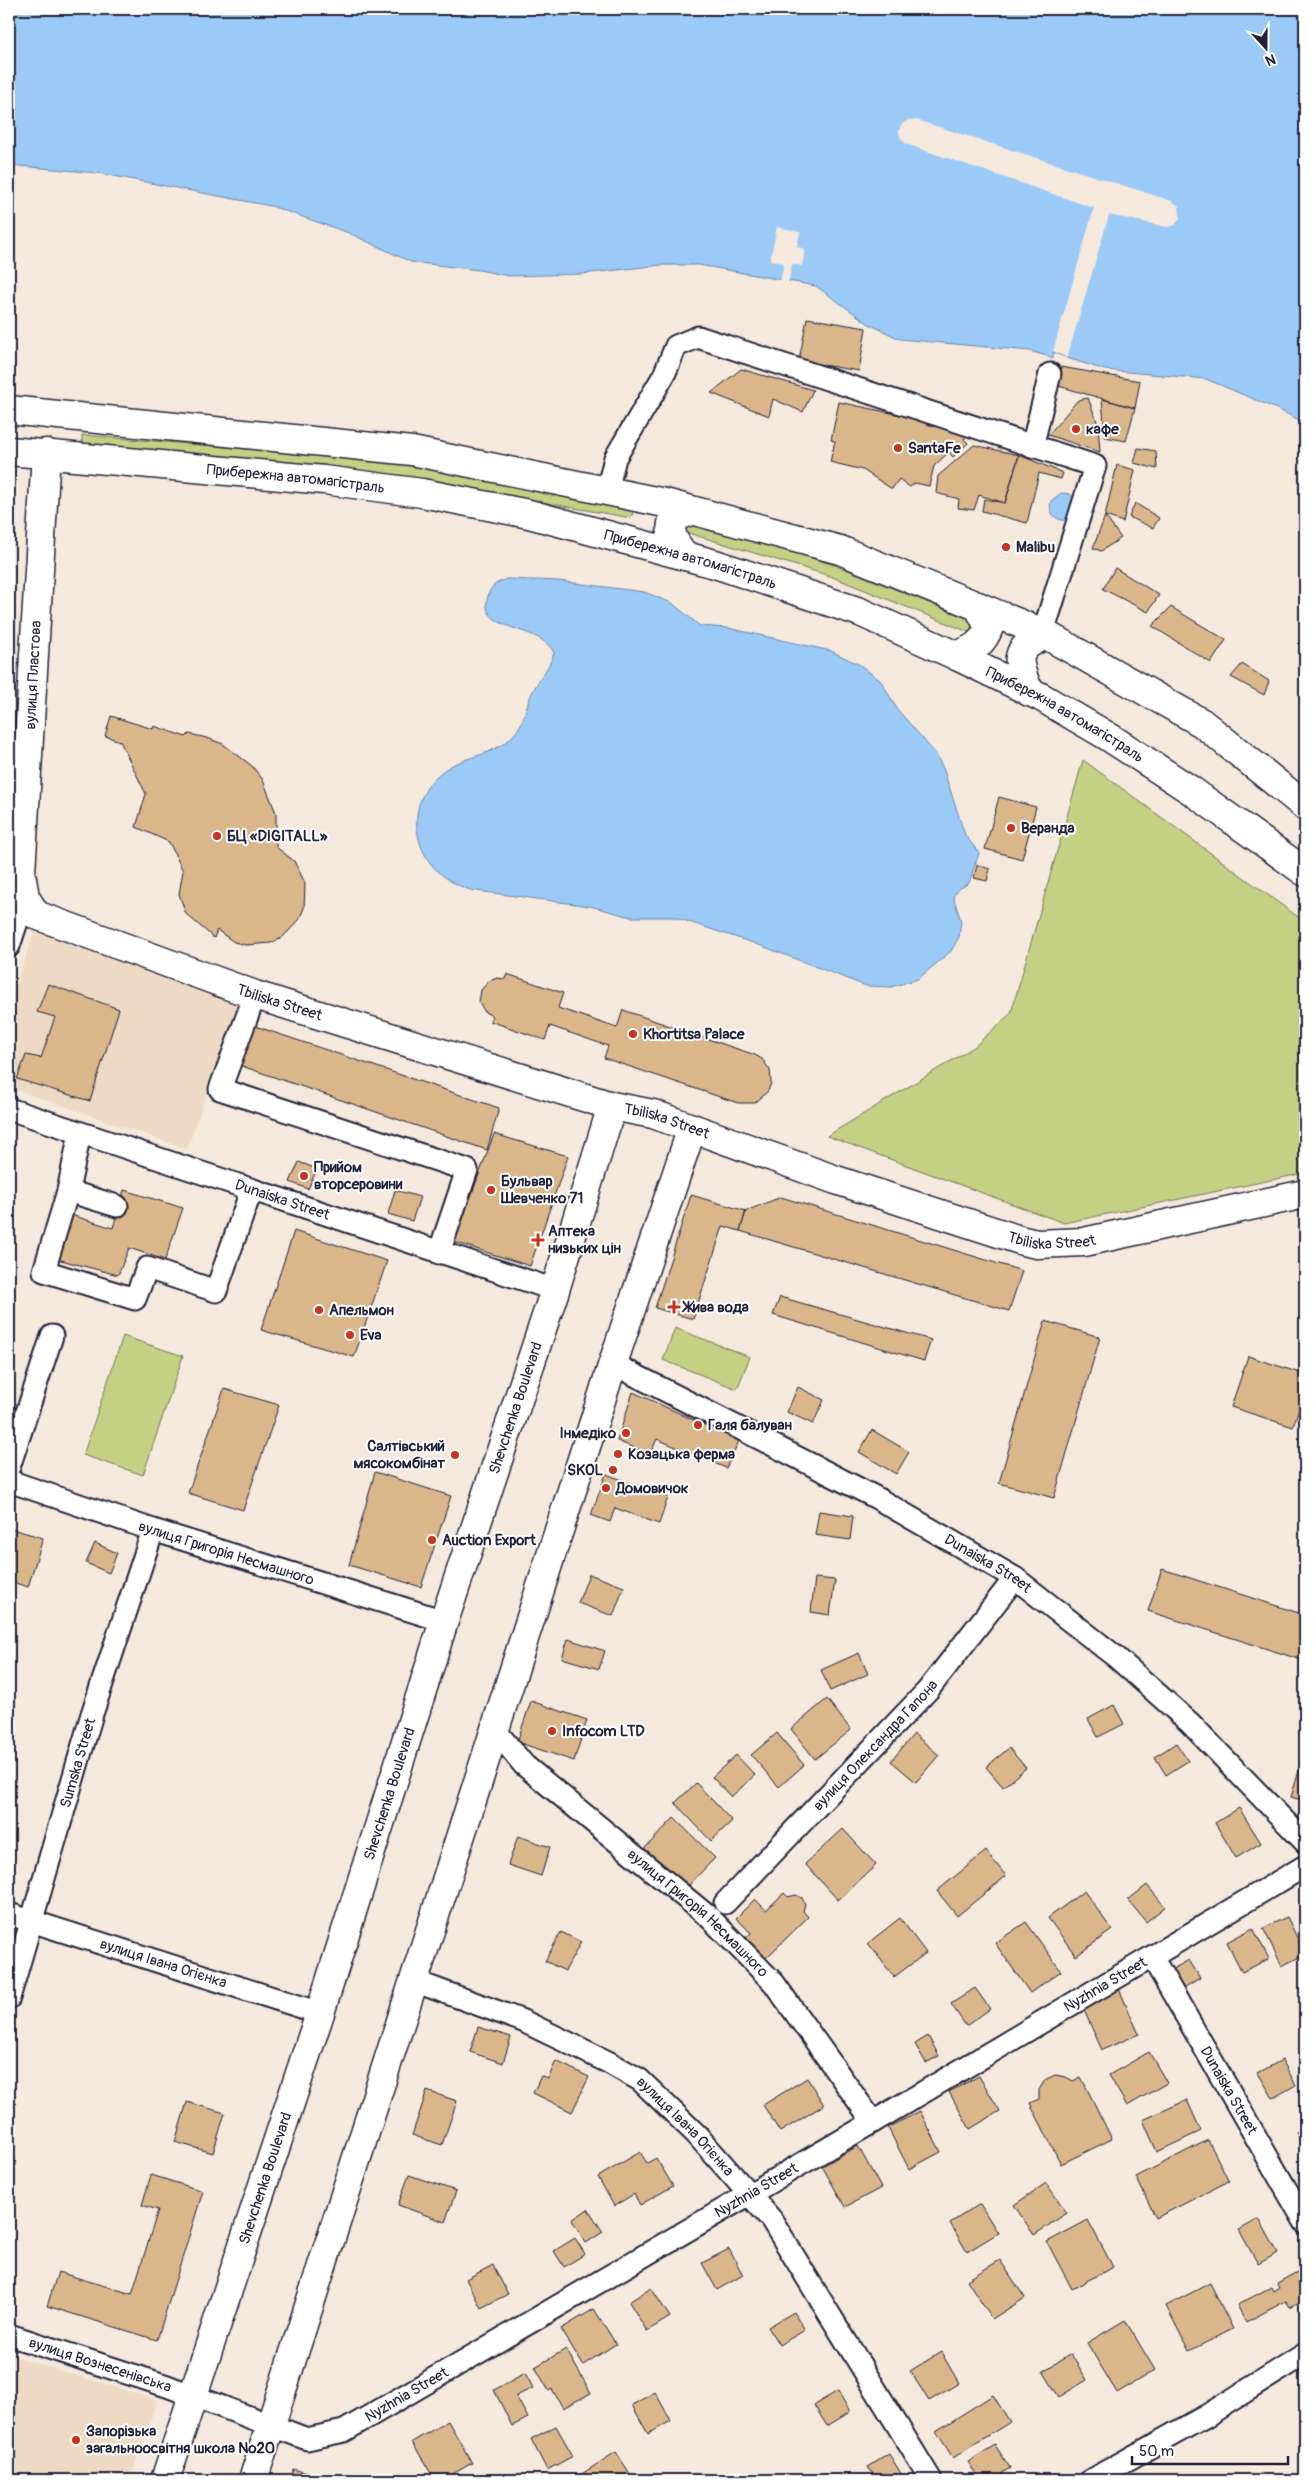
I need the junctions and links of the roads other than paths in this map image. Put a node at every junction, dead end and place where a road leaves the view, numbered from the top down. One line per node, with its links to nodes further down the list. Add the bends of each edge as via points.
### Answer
1 (1050, 374): 4 (street)
2 (9, 410): 3 (street)
3 (48, 413): 6 (street, вулиця Пластова); 7 (street, via 412,451)
4 (1032, 447): 7 (street, via 698,337 676,346 664,375 615,458); 12 (street, via 1096,466)
5 (9, 451): 6 (street, Прибережна автомагістраль)
6 (46, 453): 9 (street, Прибережна автомагістраль, via 324,480 422,493 529,514); 19 (street, вулиця Пластова, via 23,805 21,873)
7 (619, 494): 8 (street); 9 (street, via 639,512 633,528)
8 (691, 511): 10 (street, via 674,517 671,525 674,541); 11 (street, via 840,550)
9 (611, 536): 10 (street, Прибережна автомагістраль)
10 (685, 556): 13 (street, Прибережна автомагістраль, via 860,612)
11 (978, 606): 12 (street); 13 (street, via 989,627 986,638 978,646)
12 (1044, 634): 14 (street, via 1023,647 1019,656 1020,671); 15 (street, via 1202,723)
13 (957, 656): 14 (street, Прибережна автомагістраль)
14 (1029, 692): 18 (street, Прибережна автомагістраль, via 1109,737 1192,790)
15 (1265, 772): 16 (street); 17 (street)
16 (1305, 799)
17 (1305, 806)
18 (1305, 872)
19 (30, 906): 20 (street, вулиця Пластова); 21 (street, Tbiliska Street)
20 (9, 946)
21 (255, 995): 22 (street, Tbiliska Street); 30 (street, via 220,1089 467,1170)
22 (612, 1106): 24 (street, Tbiliska Street, via 653,1114); 31 (street, Shevchenka Boulevard)
23 (9, 1109): 25 (street, Dunaiska Street)
24 (692, 1128): 28 (street, Tbiliska Street, via 836,1180 1037,1244 1084,1242); 33 (street)
25 (80, 1133): 26 (street, Dunaiska Street); 27 (street)
26 (250, 1190): 27 (street, via 216,1291 147,1268 135,1299 44,1271); 30 (street, Dunaiska Street)
27 (68, 1191): 29 (street)
28 (1305, 1194)
29 (117, 1206)
30 (439, 1253): 31 (street, Dunaiska Street)
31 (555, 1290): 38 (street, Shevchenka Boulevard)
32 (52, 1336): 34 (street)
33 (612, 1366): 37 (street, Dunaiska Street, via 874,1498); 39 (street)
34 (9, 1467)
35 (9, 1481): 36 (street, вулиця Григорія Несмашного)
36 (154, 1530): 38 (street, вулиця Григорія Несмашного); 44 (street, Sumska Street, via 92,1714)
37 (1015, 1578): 40 (street, Dunaiska Street, via 1116,1657 1190,1723); 42 (street, вулиця Олександра Гапона, via 928,1690)
38 (444, 1621): 48 (street, Shevchenka Boulevard)
39 (495, 1730): 46 (street); 49 (street, вулиця Григорія Несмашного, via 524,1765 710,1918 774,1983)
40 (1305, 1842)
41 (1305, 1866): 45 (street, Nyzhnia Street)
42 (725, 1903)
43 (9, 1914): 44 (street, вулиця Івана Огієнка)
44 (32, 1922): 47 (street, Sumska Street); 48 (street, вулиця Івана Огієнка)
45 (1152, 1957): 49 (street, Nyzhnia Street); 51 (street, Dunaiska Street)
46 (414, 1981): 50 (street, вулиця Івана Огієнка, via 523,2021 640,2080); 55 (street)
47 (9, 1998)
48 (320, 2013): 54 (street, Shevchenka Boulevard)
49 (873, 2122): 50 (street, Nyzhnia Street)
50 (750, 2193): 55 (street, Nyzhnia Street, via 344,2430 307,2439); 58 (street, вулиця Івана Огієнка, via 771,2218)
51 (1305, 2222)
52 (9, 2335): 54 (street, вулиця Вознесенівська)
53 (1305, 2354): 59 (street, via 1206,2416)
54 (192, 2396): 55 (street, Nyzhnia Street); 56 (street, Shevchenka Boulevard)
55 (272, 2424): 57 (street)
56 (164, 2480)
57 (253, 2480)
58 (931, 2480)
59 (1092, 2480)

